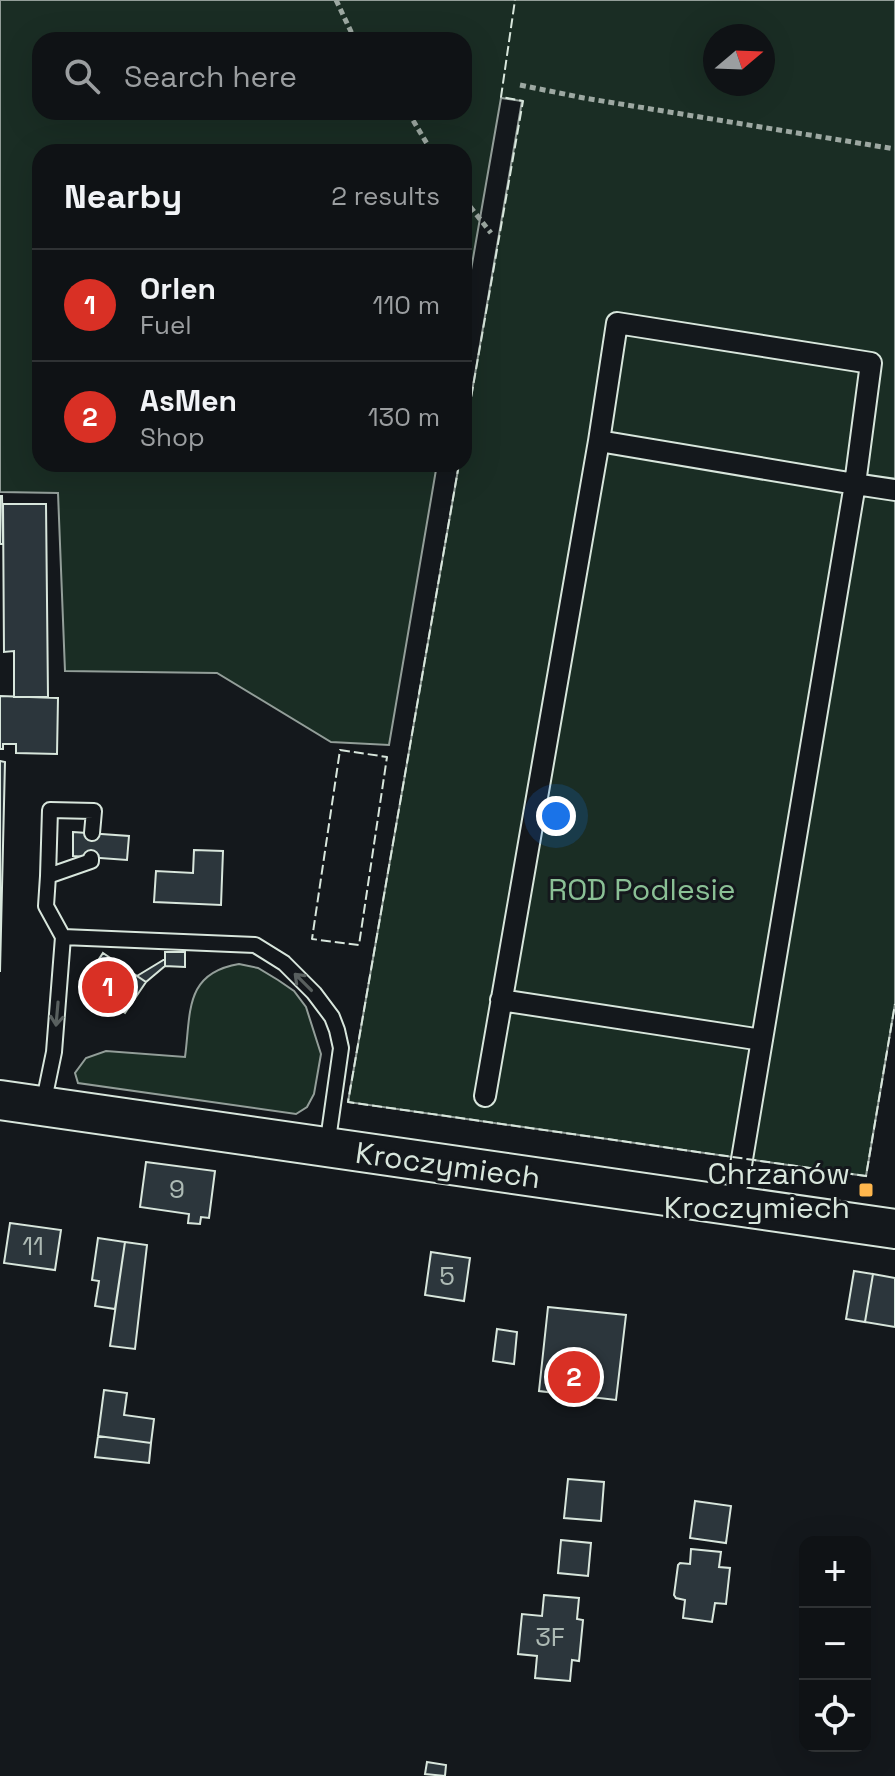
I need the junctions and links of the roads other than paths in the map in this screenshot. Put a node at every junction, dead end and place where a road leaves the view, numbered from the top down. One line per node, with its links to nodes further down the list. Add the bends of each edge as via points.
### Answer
1 (599, 441): 2 (street); 2 (street, via 617,323 871,363); 8 (street)
2 (855, 484): 3 (street); 9 (street)
3 (895, 490)
4 (92, 833): 6 (lane, via 94,811 50,810)
5 (91, 858): 6 (lane)
6 (48, 876): 7 (lane, via 46,906)
7 (63, 937): 12 (lane, one-way to 12, via 54,1052); 13 (lane, one-way to 7, via 341,1048 332,1017 284,963 255,945)
8 (501, 1000): 9 (street); 10 (street)
9 (762, 1040): 14 (street)
10 (485, 1096)
11 (0, 1100): 12 (main road, Kroczymiech)
12 (43, 1107): 13 (main road, Kroczymiech)
13 (327, 1147): 15 (main road, Kroczymiech)
14 (738, 1183)
15 (895, 1229)

